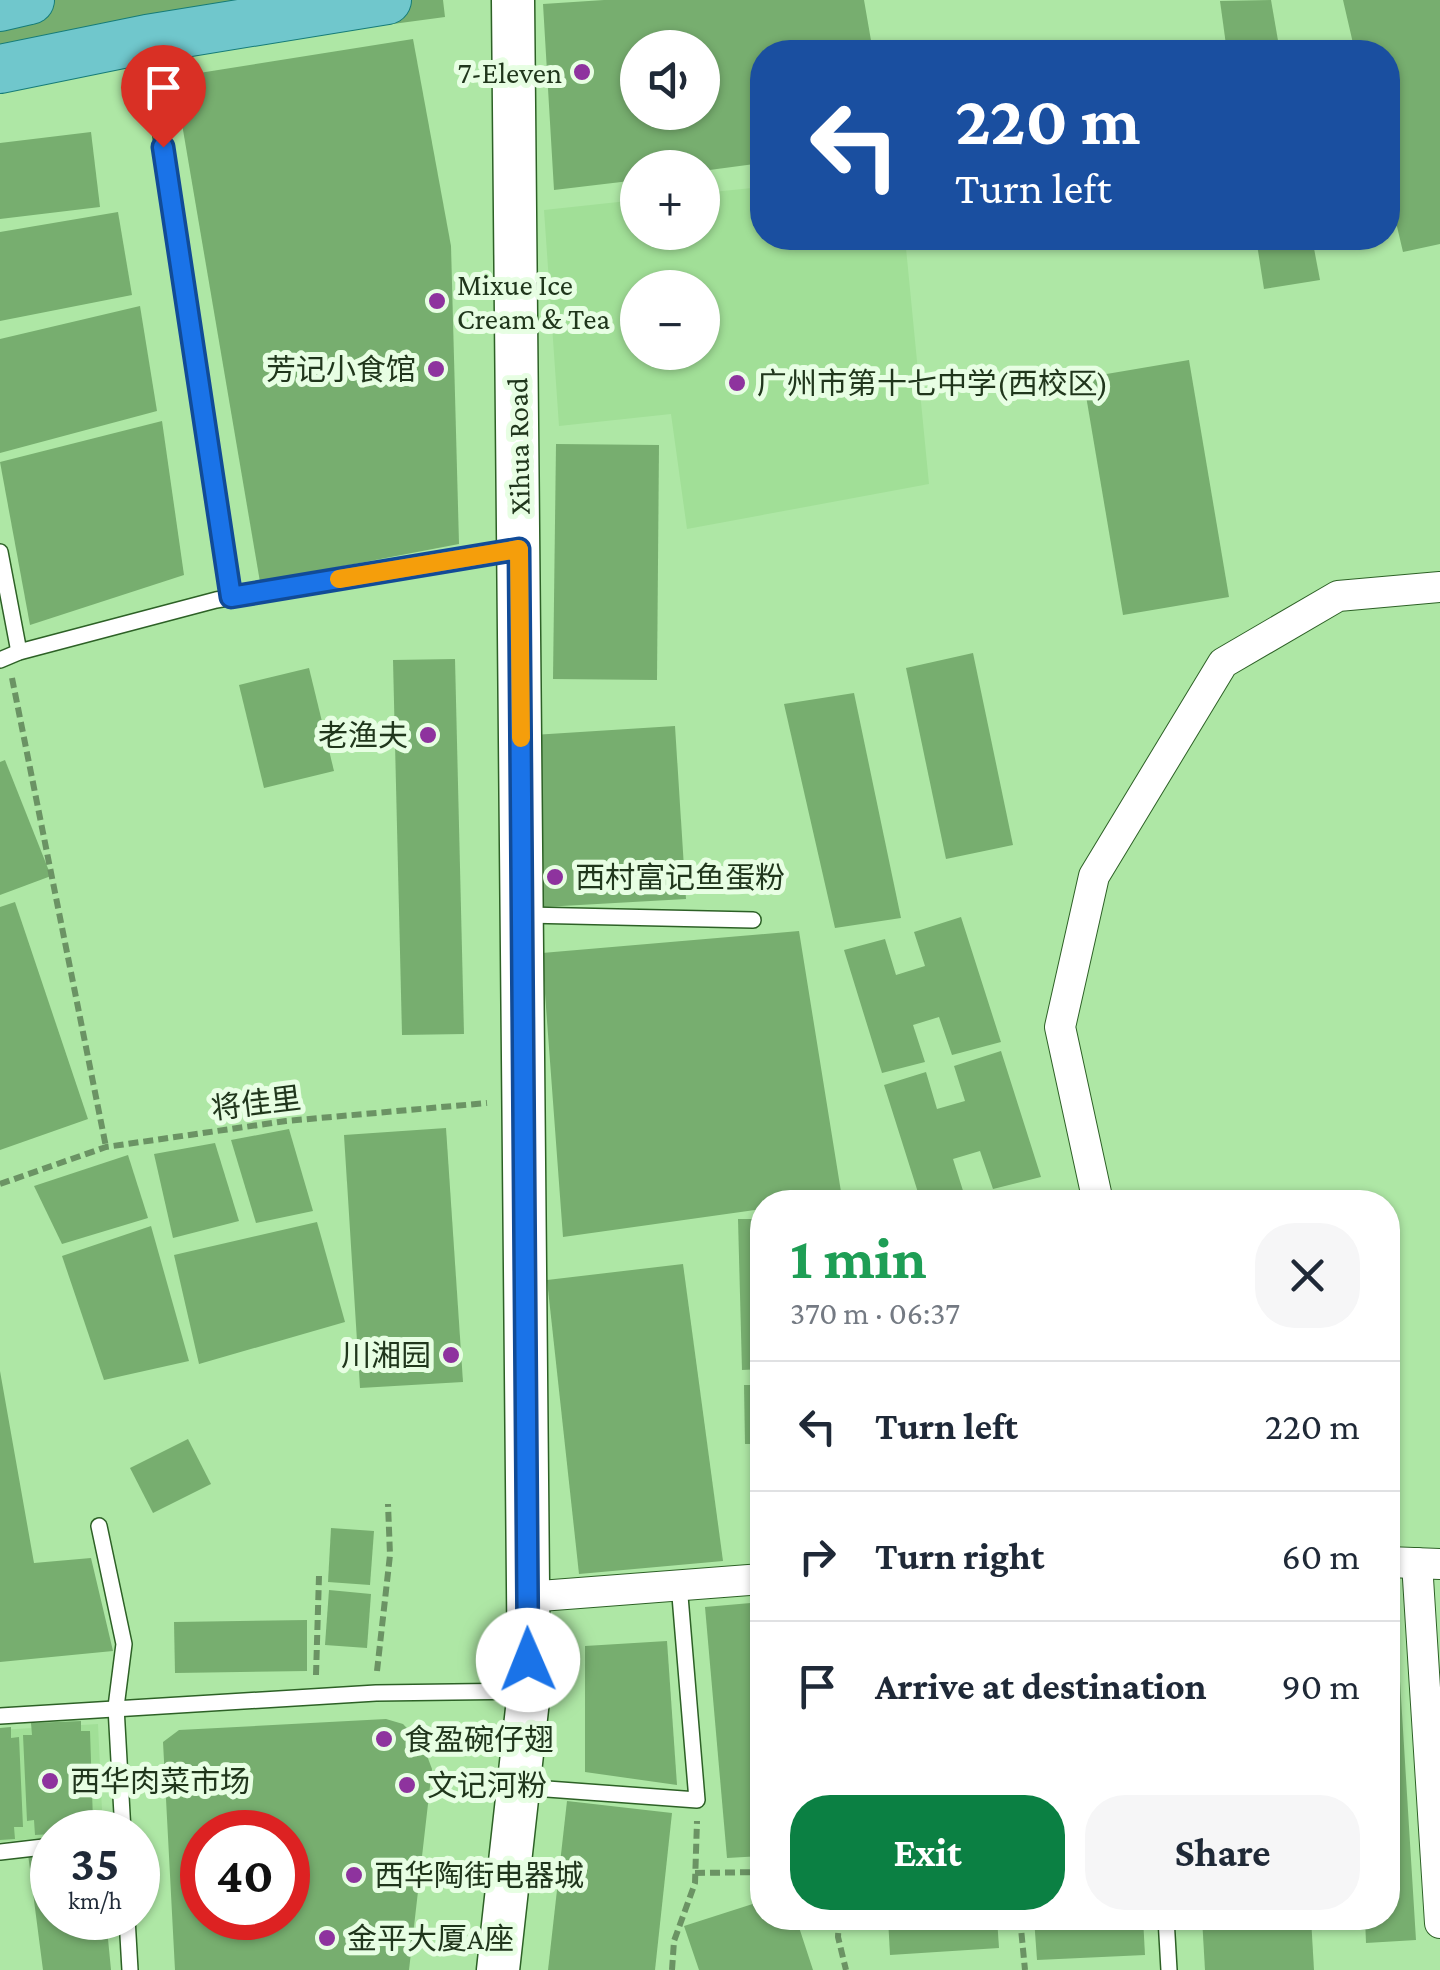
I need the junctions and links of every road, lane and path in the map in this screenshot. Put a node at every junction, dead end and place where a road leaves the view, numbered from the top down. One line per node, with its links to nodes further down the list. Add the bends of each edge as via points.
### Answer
1 (30, 0): 4 (main road)
2 (385, 0): 5 (main road)
3 (513, 0): 7 (street, Xihua Road)
4 (0, 7)
5 (146, 39): 6 (main road); 10 (lane)
6 (0, 69)
7 (519, 549): 10 (lane); 12 (street, Xihua Road)
8 (0, 552): 11 (lane)
9 (1440, 587): 17 (street, via 1338,596 1222,662 1094,876 1060,1027)
10 (231, 597): 11 (lane)
11 (9, 657): 15 (path)
12 (522, 915): 13 (lane); 14 (street, Xihua Road)
13 (753, 920)
14 (523, 1100): 15 (path, 将佳里, via 286,1121); 24 (street, Xihua Road)
15 (106, 1147): 16 (path, 将佳里)
16 (0, 1184)
17 (1095, 1190)
18 (388, 1504): 26 (path, via 390,1556)
19 (99, 1526): 28 (lane, via 124,1644)
20 (1415, 1563): 37 (street)
21 (319, 1576): 27 (path)
22 (750, 1579): 23 (street)
23 (678, 1584): 24 (street); 31 (lane)
24 (527, 1597): 25 (street, Xihua Road)
25 (529, 1691): 26 (lane); 30 (street, Xihua Road)
26 (376, 1693): 27 (lane)
27 (315, 1696): 28 (lane)
28 (116, 1707): 29 (lane); 32 (lane)
29 (0, 1716)
30 (516, 1787): 31 (lane); 43 (street, Xihua Road)
31 (697, 1800): 36 (path)
32 (122, 1810)
33 (30, 1849): 34 (lane)
34 (0, 1852)
35 (750, 1872): 36 (path)
36 (695, 1874): 44 (path)
37 (1440, 1923)
38 (838, 1930): 45 (path)
39 (1021, 1930): 46 (path)
40 (1167, 1930): 47 (lane)
41 (128, 1940): 42 (lane)
42 (130, 1970)
43 (498, 1970)
44 (672, 1970)
45 (846, 1970)
46 (1024, 1970)
47 (1169, 1970)

